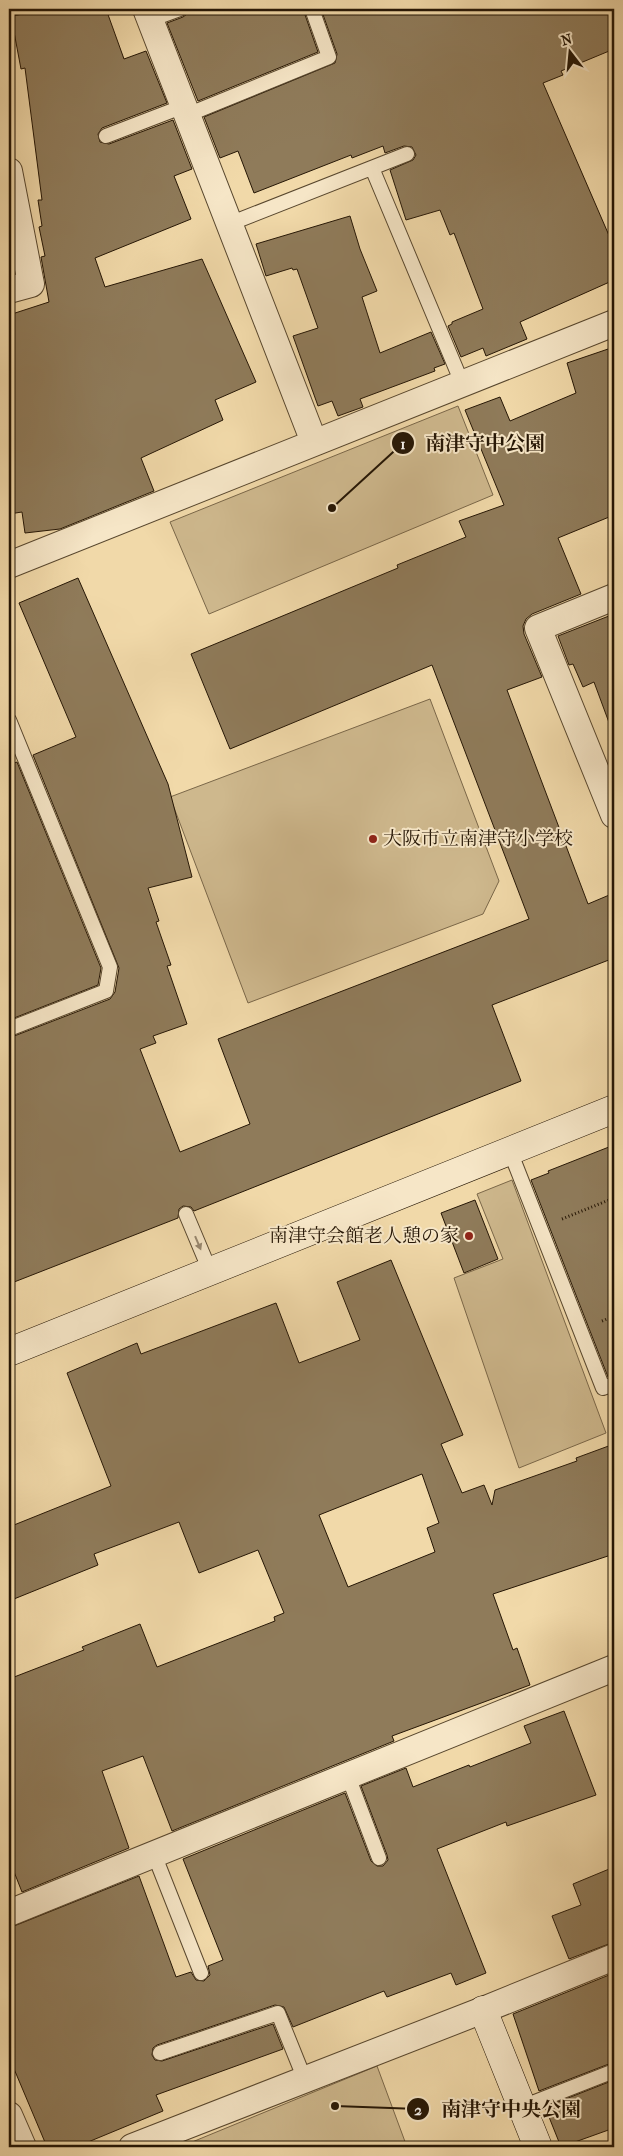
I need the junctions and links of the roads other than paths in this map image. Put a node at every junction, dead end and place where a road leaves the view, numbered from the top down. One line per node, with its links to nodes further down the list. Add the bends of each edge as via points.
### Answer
1 (180, 9): 3 (lane)
2 (312, 9): 4 (lane, via 329,57)
3 (148, 14): 4 (street)
4 (186, 111): 5 (lane); 9 (street)
5 (106, 136)
6 (407, 154): 7 (lane)
7 (372, 168): 9 (lane); 12 (lane)
8 (9, 171): 10 (street, via 31,284)
9 (229, 224): 13 (street)
10 (9, 290)
11 (614, 323): 12 (street)
12 (462, 383): 13 (street)
13 (314, 442): 14 (street)
14 (9, 565)
15 (614, 598): 17 (street, via 538,628)
16 (9, 720): 18 (lane, via 110,967 106,991)
17 (614, 815)
18 (9, 1029)
19 (614, 1109): 20 (street)
20 (510, 1151): 22 (street); 24 (lane, via 603,1388)
21 (186, 1214): 22 (lane, one-way to 22)
22 (210, 1271): 23 (street)
23 (9, 1352)
24 (614, 1384)
25 (614, 1668): 26 (street)
26 (348, 1776): 27 (street); 28 (lane)
27 (154, 1854): 29 (street); 31 (lane)
28 (378, 1858)
29 (9, 1913)
30 (614, 1957): 32 (street)
31 (201, 1973)
32 (483, 2010): 35 (street); 36 (street)
33 (160, 2053): 35 (lane, via 278,2013)
34 (614, 2071): 36 (lane)
35 (305, 2080): 39 (street)
36 (522, 2107): 40 (street)
37 (9, 2115): 38 (street)
38 (23, 2147)
39 (132, 2147)
40 (538, 2147)

